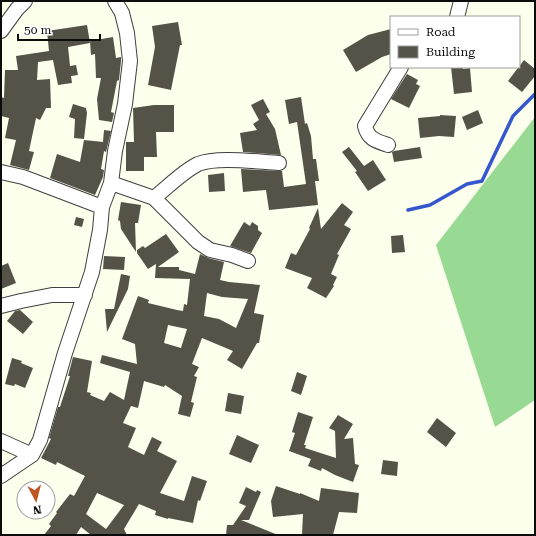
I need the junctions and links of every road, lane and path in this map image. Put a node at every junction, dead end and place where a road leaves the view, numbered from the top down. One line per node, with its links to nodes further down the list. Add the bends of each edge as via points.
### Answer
1 (25, 1): 5 (street)
2 (115, 1): 10 (street, via 122,13 130,61 125,104)
3 (461, 1): 4 (street)
4 (458, 16)
5 (1, 30)
6 (400, 68): 7 (street, via 365,126 367,134 376,141)
7 (388, 145)
8 (278, 164): 11 (street, via 216,160 199,164)
9 (1, 172): 12 (street, via 22,177)
10 (110, 183): 11 (street); 12 (street)
11 (154, 198): 13 (street, via 204,246 218,253)
12 (102, 207): 14 (street, via 92,272)
13 (248, 261)
14 (85, 295): 15 (street, via 52,294); 17 (street, via 40,440)
15 (1, 306)
16 (1, 441): 17 (street)
17 (32, 456): 18 (street)
18 (1, 476)

